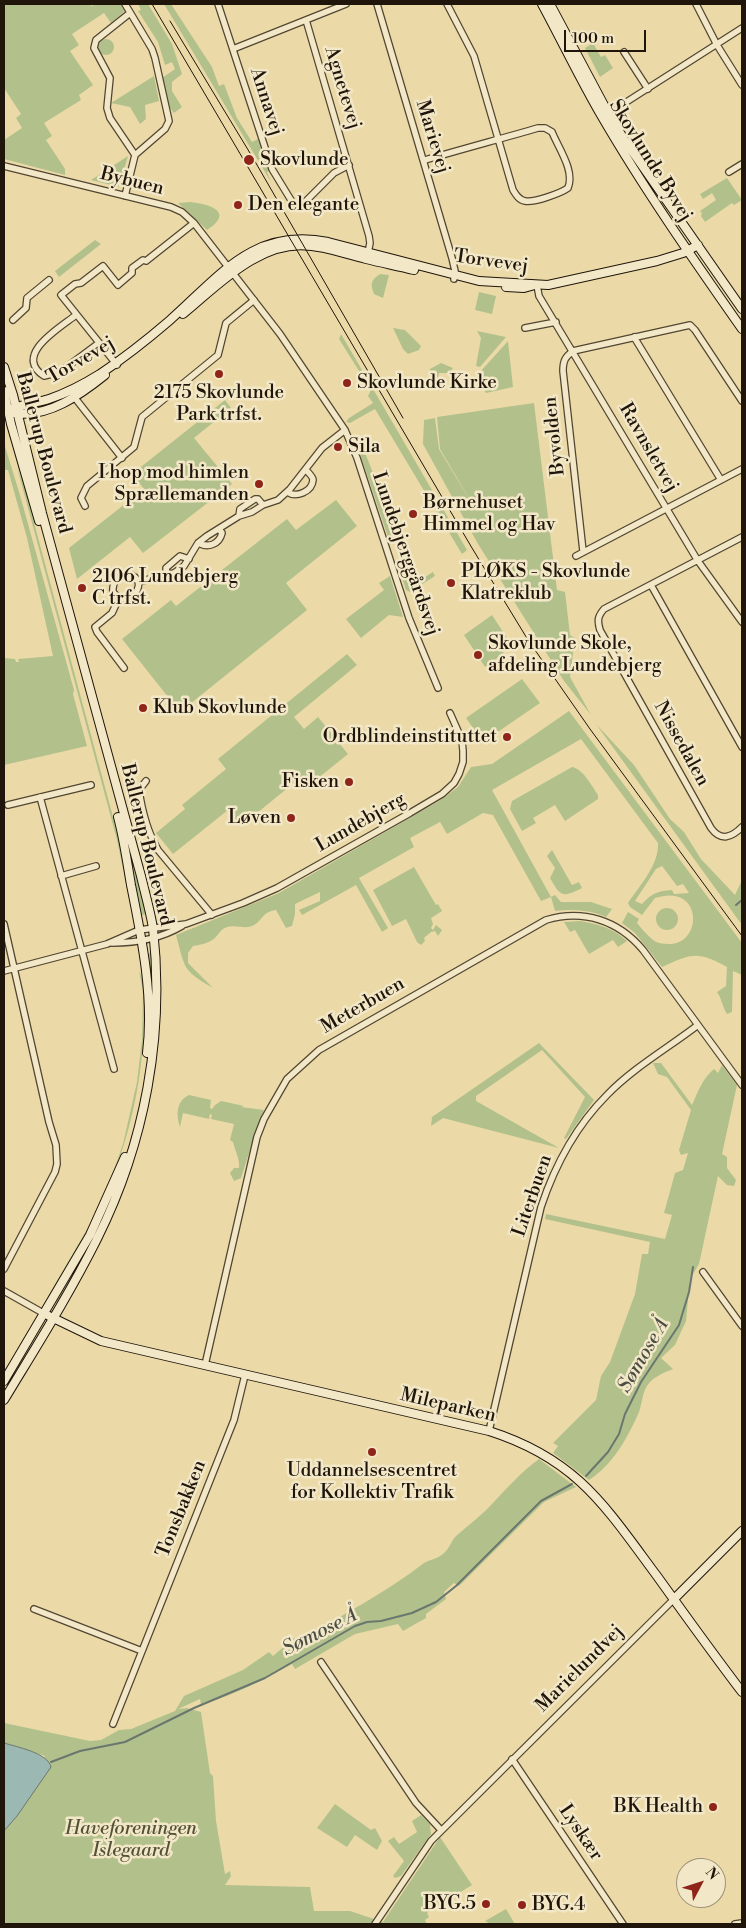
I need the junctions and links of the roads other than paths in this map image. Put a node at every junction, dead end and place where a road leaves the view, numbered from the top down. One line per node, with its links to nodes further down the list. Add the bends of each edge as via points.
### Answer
1 (125, 4): 9 (street)
2 (218, 4): 13 (street, Annavej)
3 (346, 4): 10 (street)
4 (377, 4): 20 (street, Marievej)
5 (447, 4): 18 (street, via 474,56)
6 (542, 4): 28 (street, Skovlunde Byvej, via 600,114)
7 (550, 4): 27 (street, Skovlunde Byvej, via 625,141)
8 (696, 4): 12 (street)
9 (130, 13): 19 (street, via 156,58 169,121 166,129); 19 (street, via 96,40 94,48 110,78 107,108 110,118)
10 (306, 20): 13 (street); 22 (street, Agnetevej)
11 (742, 28): 12 (street)
12 (717, 45): 15 (street); 16 (street)
13 (233, 49): 22 (street, Annavej, via 274,173 294,205 306,203 334,173)
14 (624, 52): 16 (street)
15 (742, 85)
16 (648, 89): 17 (street)
17 (617, 108)
18 (498, 139): 18 (street, via 513,190 523,201 531,202 568,188 570,172 552,132 538,128); 20 (street)
19 (135, 155): 25 (street)
20 (424, 160): 31 (street, Marievej)
21 (742, 164): 24 (street)
22 (349, 165): 29 (street, Agnetevej, via 369,236)
23 (4, 166): 25 (street, Bybuen)
24 (729, 172)
25 (125, 196): 26 (street, Bybuen, via 172,207)
26 (194, 223): 30 (street, Bybuen); 36 (street, via 146,261 132,268 132,273 118,285 103,266 75,284 61,295)
27 (698, 245): 28 (street, Torvevej); 35 (street, Skovlunde Byvej)
28 (688, 251): 33 (street, Torvevej, via 657,261); 40 (street, Skovlunde Byvej)
29 (368, 253): 30 (street, Torvevej, via 315,239 286,239 253,250); 31 (street, Torvevej)
30 (230, 271): 31 (street, Torvevej, via 267,252 308,245); 34 (street, Lundebjerggårdsvej); 44 (street, Torvevej)
31 (454, 277): 33 (street, Torvevej)
32 (49, 280): 37 (street, via 27,298 26,308)
33 (536, 285): 38 (street, Ravnsletvej)
34 (254, 300): 51 (street, Lundebjerggårdsvej, via 309,374); 52 (street, via 226,323 218,355 142,417 134,447)
35 (742, 309)
36 (76, 315): 42 (street); 42 (street, via 37,346 34,356 39,372 44,376 60,372)
37 (13, 320)
38 (556, 322): 39 (street); 43 (street, Ravnsletvej)
39 (525, 328)
40 (742, 329)
41 (634, 337): 43 (street); 48 (street, via 690,325); 55 (street)
42 (99, 343): 44 (street)
43 (573, 351): 59 (street, Ravnsletvej); 64 (street, Byvolden, via 564,359 563,371)
44 (116, 364): 47 (street, Torvevej); 49 (street, Torvevej, via 69,391)
45 (4, 367): 49 (street, Ballerup Boulevard)
46 (4, 391): 50 (street, Ballerup Boulevard)
47 (75, 398): 49 (street, Torvevej, via 25,415); 52 (street)
48 (742, 401)
49 (17, 410): 50 (street, Torvevej); 87 (street, Ballerup Boulevard)
50 (6, 412): 88 (street, Ballerup Boulevard, via 120,824)
51 (345, 430): 54 (street, via 322,448); 74 (street, Lundebjerggårdsvej, via 409,618)
52 (122, 458): 58 (street, via 87,486 82,498)
53 (742, 469): 55 (street)
54 (306, 470): 56 (street); 56 (street, via 313,481 309,488 298,496)
55 (721, 480): 59 (street)
56 (287, 492): 57 (street, via 278,500)
57 (263, 505): 60 (street); 60 (street, via 255,499 240,509)
58 (84, 506)
59 (666, 510): 64 (street); 67 (street, Ravnsletvej)
60 (239, 516): 61 (street)
61 (219, 529): 63 (street); 63 (street, via 222,533 220,538 210,546)
62 (742, 537): 67 (street, Nissedalen)
63 (198, 543): 66 (street)
64 (583, 551): 65 (street)
65 (576, 556)
66 (189, 558): 68 (street, via 184,566); 68 (street, via 180,556 166,568)
67 (698, 561): 70 (street, Nissedalen); 72 (street, Ravnsletvej)
68 (167, 575): 69 (street)
69 (138, 582): 71 (street, via 133,596); 71 (street, via 132,575 117,578 113,592)
70 (651, 585): 76 (street); 81 (street, Nissedalen, via 604,609 598,615 600,630 711,828 724,837)
71 (118, 598): 73 (street, via 112,613 95,627)
72 (742, 622)
73 (124, 668)
74 (438, 688)
75 (450, 713): 84 (street, Lundebjerg, via 462,740 463,762 454,783 442,794 277,888)
76 (742, 747)
77 (146, 781): 84 (street, via 139,790 151,838)
78 (91, 785): 79 (street)
79 (40, 797): 80 (street); 83 (street)
80 (8, 805)
81 (742, 827)
82 (96, 866): 83 (street)
83 (61, 876): 92 (street)
84 (212, 915): 86 (street, Lundebjerg)
85 (4, 924): 93 (street)
86 (186, 924): 87 (street, Lundebjerg); 89 (street, Lundebjerg)
87 (153, 928): 88 (street, Lundebjerg); 89 (street, Ballerup Boulevard)
88 (139, 930): 90 (street, Ballerup Boulevard); 91 (street, Lundebjerg)
89 (153, 938): 90 (street, Lundebjerg); 102 (street, Ballerup Boulevard, via 156,1023 142,1119 113,1205)
90 (141, 941): 91 (street, Lundebjerg); 101 (street, Ballerup Boulevard, via 149,1018 137,1117 123,1165 90,1235)
91 (108, 944): 92 (street)
92 (81, 950): 93 (street); 96 (street)
93 (14, 968): 94 (street); 98 (street, via 57,1156 55,1172)
94 (4, 971)
95 (698, 1025): 97 (street, Meterbuen); 104 (street, Meterbuen, via 643,950 624,931 602,920 567,915 546,920 319,1050 287,1079 257,1137); 108 (street, Literbuen, via 606,1095 562,1154 541,1207)
96 (114, 1070)
97 (742, 1085)
98 (4, 1269)
99 (703, 1272): 103 (street)
100 (4, 1290): 101 (street)
101 (42, 1313): 102 (street, Mileparken); 106 (street, Ballerup Boulevard)
102 (53, 1318): 104 (street, Mileparken, via 101,1341); 107 (street, Ballerup Boulevard)
103 (742, 1326)
104 (205, 1365): 105 (street, Mileparken)
105 (245, 1375): 108 (street, Mileparken); 112 (street, Tonsbakken, via 234,1420)
106 (4, 1381)
107 (4, 1400)
108 (489, 1431): 110 (street, Mileparken, via 540,1452 587,1487)
109 (742, 1531): 110 (street, Marielundvej)
110 (674, 1599): 114 (street, Mileparken); 116 (street, Marielundvej)
111 (34, 1609): 112 (street)
112 (142, 1651): 115 (street, Tonsbakken)
113 (321, 1662): 117 (street, via 415,1801)
114 (742, 1692)
115 (113, 1724)
116 (512, 1758): 117 (street, Marielundvej); 120 (street, Lyskær)
117 (441, 1830): 119 (street, Marielundvej, via 430,1840)
118 (742, 1923): 121 (street)
119 (375, 1924)
120 (623, 1924)
121 (735, 1924)

